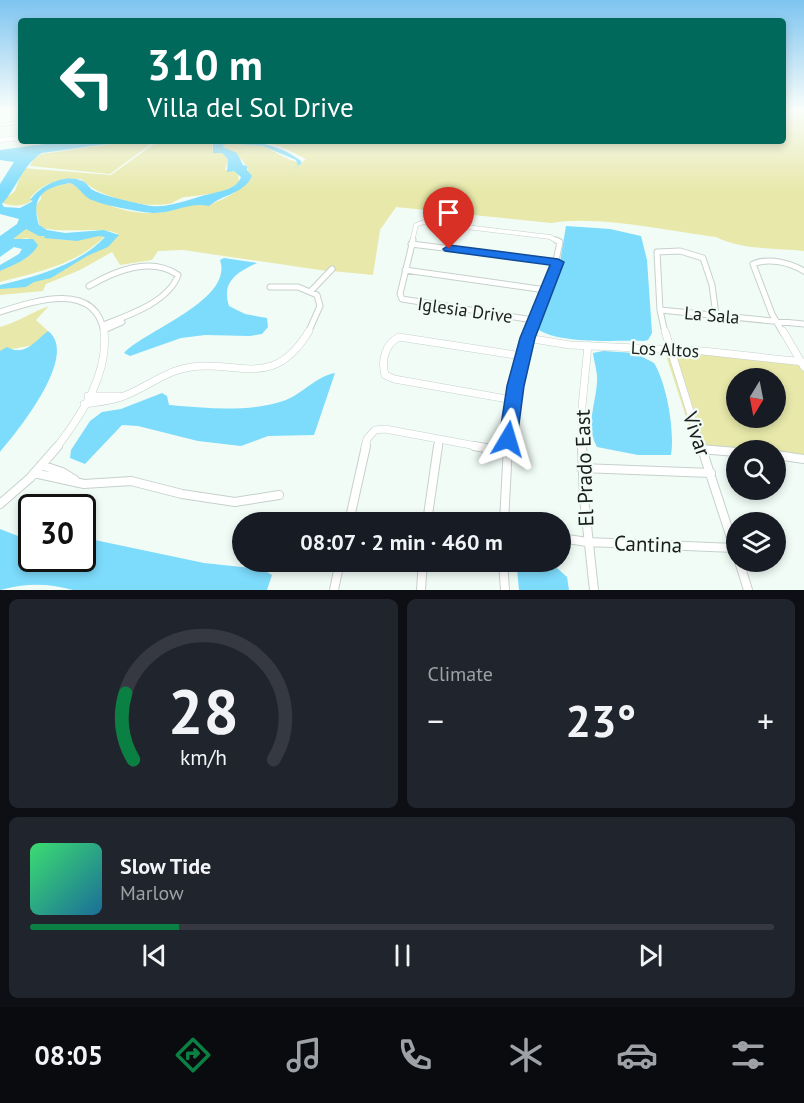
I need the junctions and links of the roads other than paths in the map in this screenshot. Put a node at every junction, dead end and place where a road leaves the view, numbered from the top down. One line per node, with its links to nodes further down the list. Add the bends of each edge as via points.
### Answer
1 (18, 138): 2 (street)
2 (0, 140)
3 (411, 244): 4 (street); 4 (street, Iglesia Drive, via 415,225 423,222 558,239); 6 (street, Iglesia Drive)
4 (558, 262): 10 (street)
5 (332, 269): 11 (street)
6 (405, 270): 10 (street); 15 (street, Iglesia Drive, via 400,296 406,301)
7 (804, 271): 16 (street, via 791,265 754,263)
8 (88, 286): 18 (street, via 132,266 177,274 179,280 174,286 123,322)
9 (270, 287): 11 (street)
10 (546, 290): 15 (street)
11 (311, 291): 24 (street, via 319,299 319,307 303,344 274,366 255,370 182,369 108,401)
12 (660, 310): 14 (street, La Sala); 14 (street, via 656,254 664,250 703,258); 21 (street, La Sala)
13 (0, 312): 18 (street, via 39,302 74,299 91,305)
14 (716, 315): 16 (street, La Sala)
15 (533, 320): 19 (street)
16 (776, 321): 17 (street, La Sala); 23 (street)
17 (804, 324)
18 (104, 327): 24 (street, via 104,358)
19 (527, 338): 20 (street, Los Altos); 22 (street)
20 (588, 345): 21 (street, Los Altos); 33 (street, El Prado East, via 581,407)
21 (669, 349): 23 (street, Los Altos); 27 (street, Vivar)
22 (522, 356): 25 (street); 25 (street, via 399,337 389,344 383,368 385,375 394,379)
23 (803, 363)
24 (86, 400): 32 (street, via 65,436)
25 (513, 400): 29 (street)
26 (439, 439): 29 (street); 39 (street, via 385,429 372,432 367,439); 40 (street)
27 (700, 449): 28 (street); 35 (street, Vivar)
28 (726, 451)
29 (507, 452): 41 (street)
30 (786, 456): 31 (street)
31 (804, 459)
32 (41, 465): 34 (street); 36 (street)
33 (581, 468): 35 (street); 44 (street, El Prado East)
34 (34, 473): 36 (street); 38 (street)
35 (711, 473): 42 (street, Vivar)
36 (79, 483): 37 (street, via 131,480 182,494 235,502)
37 (279, 495)
38 (0, 504)
39 (351, 512)
40 (428, 512)
41 (504, 512)
42 (726, 519)
43 (571, 540): 44 (street, Cantina)
44 (587, 542): 45 (street, Cantina); 53 (street, El Prado East)
45 (726, 549)
46 (338, 572): 50 (street)
47 (422, 572): 51 (street)
48 (503, 572): 52 (street)
49 (742, 572): 54 (street)
50 (334, 590)
51 (421, 590)
52 (504, 590)
53 (594, 590)
54 (748, 590)

